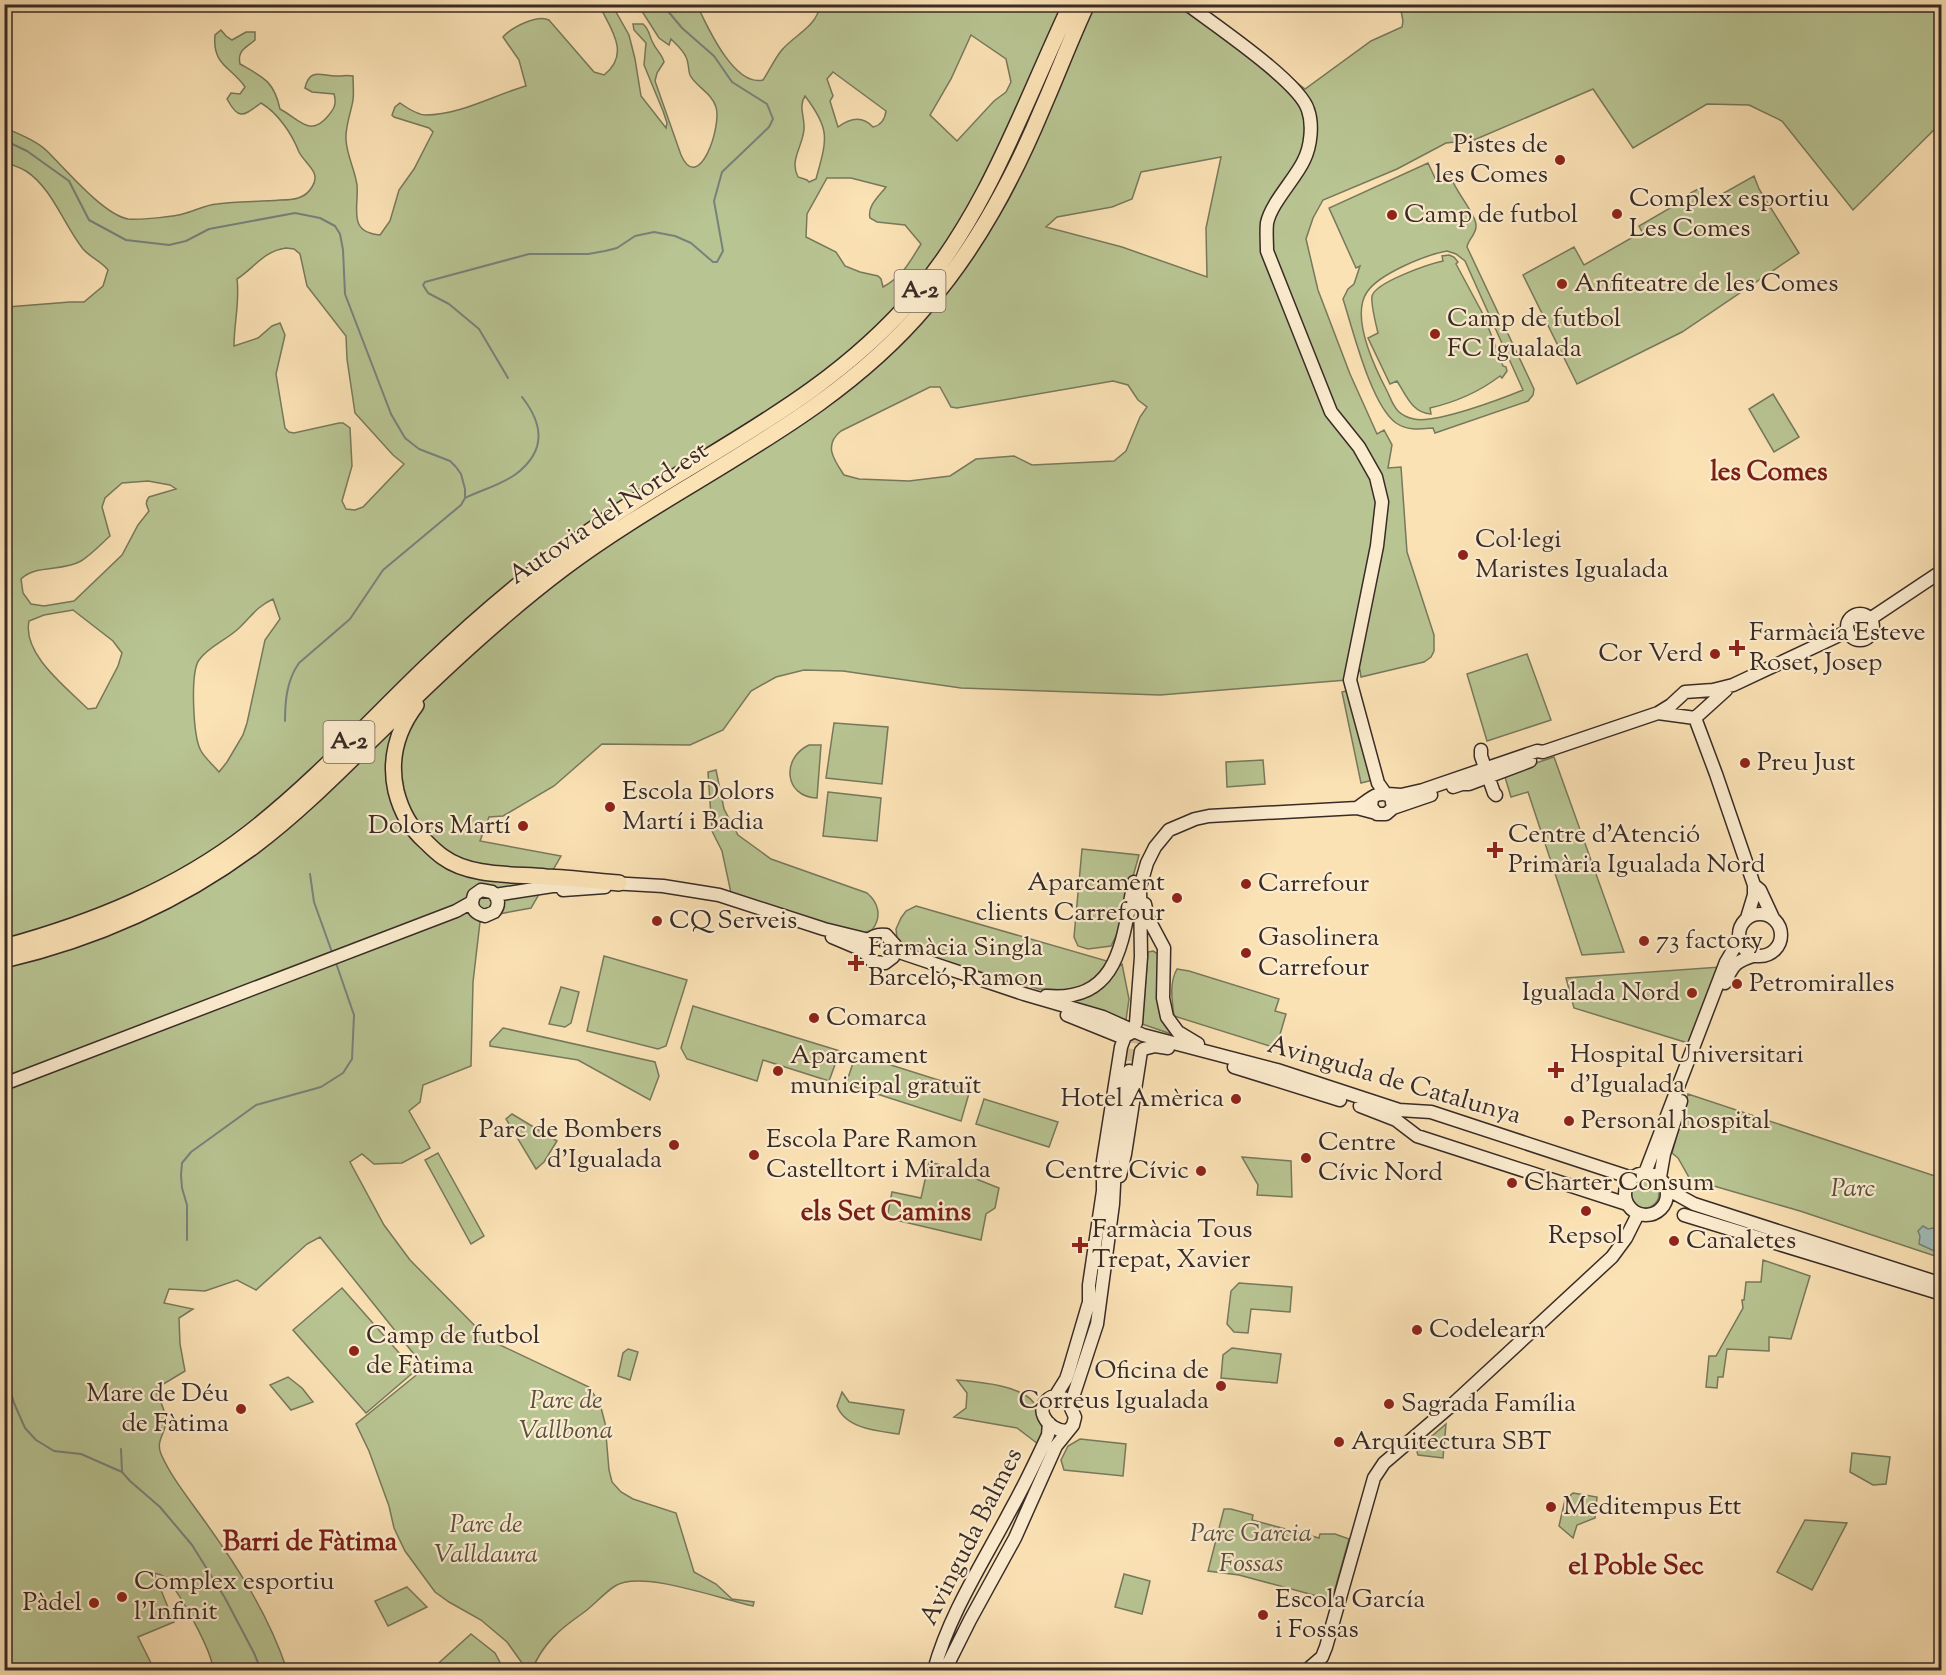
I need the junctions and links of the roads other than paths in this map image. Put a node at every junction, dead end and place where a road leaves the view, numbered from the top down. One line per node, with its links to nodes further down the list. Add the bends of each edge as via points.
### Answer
1 (1071, 4): 33 (highway, Autovia del Nord-est / A-2, via 996,168 955,243 918,293 853,359 759,426 575,541 516,586 301,789 247,834 177,880 124,907)
2 (1087, 4): 7 (highway, Autovia del Nord-est / A-2, via 991,216 927,306 880,355 824,401 569,564)
3 (1187, 4): 18 (street, via 1254,54 1301,96 1308,110 1311,135 1305,160 1267,222 1267,251 1331,412 1359,447 1376,477 1382,502 1350,680)
4 (1941, 571): 5 (street)
5 (1870, 619): 6 (street, via 1855,615 1848,622); 6 (street, via 1872,631 1865,638 1855,638)
6 (1848, 631): 8 (street)
7 (451, 664): 23 (highway, via 408,715 396,745 394,783 406,817 418,835 444,858 472,869); 36 (highway, Autovia del Nord-est / A-2, via 293,814 235,860 131,918 82,938)
8 (1733, 685): 9 (street); 11 (street)
9 (1696, 691): 10 (street, via 1685,692); 11 (street, via 1703,698)
10 (1678, 699): 12 (street); 13 (street, via 1677,708)
11 (1704, 708): 13 (street, via 1700,715)
12 (1659, 713): 13 (street); 14 (street)
13 (1689, 717): 24 (street, via 1716,774)
14 (1543, 752): 15 (street, via 1537,759); 15 (street, via 1524,756)
15 (1492, 775): 16 (street); 16 (street, via 1482,755); 17 (street)
16 (1474, 778): 17 (street); 18 (street, via 1413,792)
17 (1462, 784): 20 (street)
18 (1380, 793): 19 (street); 20 (street, via 1393,801); 21 (street, via 1371,807)
19 (1357, 808): 21 (street); 22 (street, via 1238,813 1195,819 1169,830)
20 (1392, 808): 21 (street, via 1385,815)
21 (1376, 813)
22 (1146, 866): 25 (street); 38 (street, via 1135,881 1114,962 1103,980 1072,996)
23 (619, 883): 26 (street, via 573,883); 30 (street, via 719,895)
24 (1754, 885): 28 (street); 29 (street)
25 (1140, 887): 39 (street, via 1141,957); 41 (street, via 1148,918 1164,948 1163,998 1167,1017 1178,1032)
26 (496, 900): 27 (street, via 494,912 488,915 480,915); 27 (street, via 489,890 481,890 474,895); 34 (street, via 574,888 666,890 708,898 815,931)
27 (473, 906): 43 (street)
28 (1747, 918): 29 (street, via 1762,914); 31 (street, via 1739,930)
29 (1773, 918): 35 (street, via 1780,930 1779,944 1768,954)
30 (868, 940): 32 (street, via 882,934); 34 (street)
31 (1739, 940): 35 (street, via 1743,949); 44 (street, via 1726,962)
32 (895, 945): 37 (street); 38 (street, Avinguda de Catalunya, via 902,952)
33 (4, 946)
34 (866, 954): 37 (street, via 876,963)
35 (1755, 956): 45 (street, via 1739,960 1730,973 1682,1100)
36 (4, 960)
37 (889, 961): 39 (street, Avinguda de Catalunya, via 906,962)
38 (1024, 994): 39 (street, Avinguda de Catalunya, via 1103,1017)
39 (1132, 1034): 40 (street, via 1145,1042); 40 (street, via 1129,1052); 41 (street, Avinguda de Catalunya); 49 (street, via 1121,1047 1103,1161)
40 (1142, 1050): 48 (street, Avinguda de Catalunya, via 1164,1047 1373,1110 1396,1120 1417,1136); 49 (street, via 1125,1154)
41 (1215, 1054): 46 (street, Avinguda de Catalunya, via 1399,1110 1431,1112)
42 (1131, 1061): 49 (street)
43 (4, 1084)
44 (1645, 1173): 45 (street); 46 (street)
45 (1660, 1177): 47 (street)
46 (1632, 1178): 48 (street, via 1625,1192)
47 (1667, 1188): 50 (street, via 1667,1200); 54 (street, via 1694,1204)
48 (1627, 1204): 51 (street)
49 (1107, 1205): 56 (street, via 1084,1322 1065,1380); 57 (street, via 1097,1324)
50 (1659, 1212): 51 (street); 52 (street)
51 (1638, 1214): 62 (street, via 1612,1257 1384,1463 1374,1478 1326,1647 1322,1657)
52 (1684, 1215): 53 (street); 55 (street)
53 (1707, 1227)
54 (1941, 1284)
55 (1941, 1294)
56 (1056, 1395): 57 (street); 58 (street, via 1042,1407)
57 (1070, 1406): 59 (street, via 1074,1421)
58 (1049, 1423): 59 (street, via 1057,1430); 60 (street, Avinguda Balmes, via 1048,1435 976,1572)
59 (1068, 1431): 61 (street, Avinguda Balmes, via 1056,1446 1015,1538)
60 (934, 1671)
61 (945, 1671)
62 (1307, 1671)

